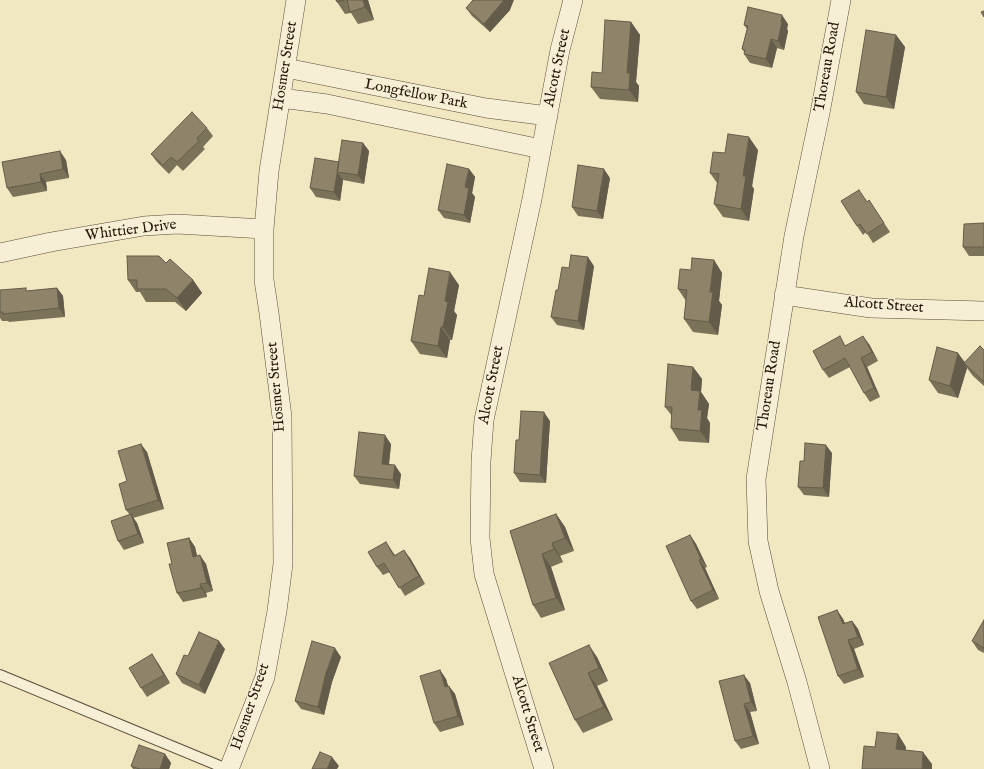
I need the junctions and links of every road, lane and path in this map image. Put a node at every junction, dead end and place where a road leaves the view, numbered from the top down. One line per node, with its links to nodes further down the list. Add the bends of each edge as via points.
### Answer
1 (296, 0): 4 (street, Hosmer Street)
2 (573, 0): 6 (street, Alcott Street, via 560,50)
3 (841, 0): 10 (street, Thoreau Road)
4 (286, 68): 5 (street, Hosmer Street); 6 (street, Longfellow Park, via 478,107)
5 (281, 98): 7 (street, Longfellow Park, via 327,104); 8 (street, Hosmer Street, via 269,171)
6 (548, 116): 7 (street, Alcott Street)
7 (541, 148): 14 (street, Alcott Street, via 484,420 480,538 484,574)
8 (264, 229): 9 (street, Whittier Drive, via 177,224 144,226); 13 (street, Hosmer Street, via 264,280 282,417 283,564 265,677)
9 (0, 253)
10 (784, 296): 11 (street, Alcott Street, via 871,308); 15 (street, Thoreau Road, via 756,479 758,541 769,591)
11 (984, 311)
12 (0, 675): 13 (lane)
13 (228, 769)
14 (544, 769)
15 (820, 769)

